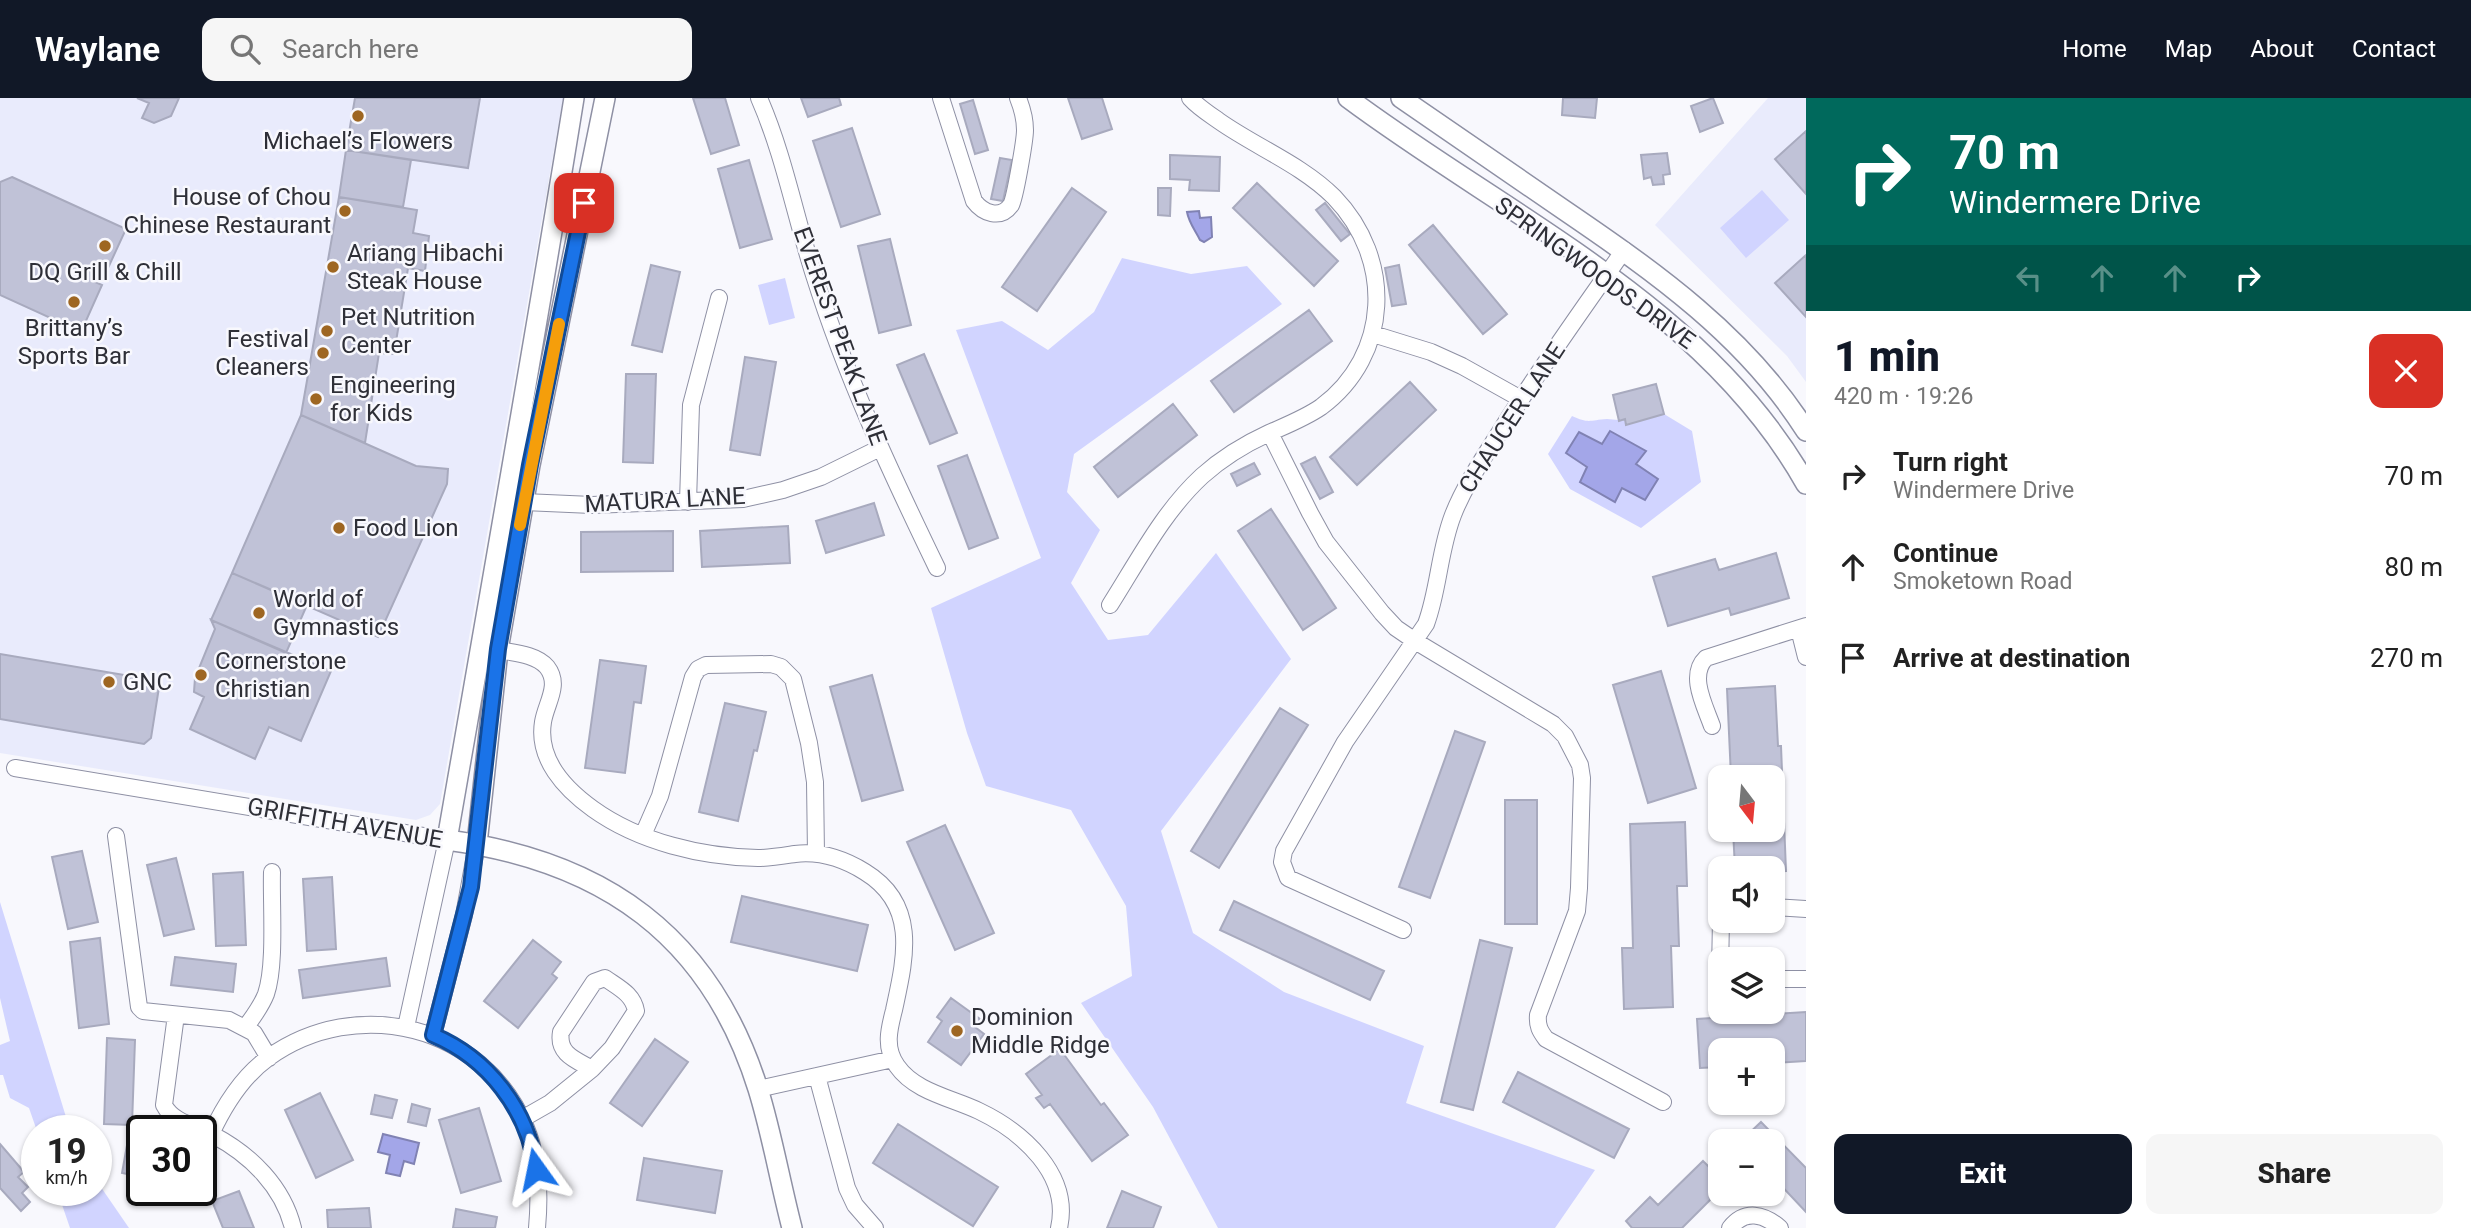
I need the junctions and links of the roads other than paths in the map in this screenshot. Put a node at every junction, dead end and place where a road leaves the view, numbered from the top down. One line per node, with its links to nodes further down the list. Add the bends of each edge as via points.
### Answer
1 (574, 98): 30 (street)
2 (605, 98): 18 (street)
3 (759, 98): 16 (street, EVEREST PEAK LANE, via 814,275)
4 (941, 98): 5 (street, via 975,201 987,213 996,214 1014,198 1025,130)
5 (1018, 98)
6 (1190, 98): 12 (street, via 1312,178 1352,220 1364,241 1377,286)
7 (1348, 98): 10 (street, SPRINGWOODS DRIVE)
8 (1401, 98): 9 (street, SPRINGWOODS DRIVE)
9 (1623, 250): 10 (street, CHAUCER LANE); 14 (street, SPRINGWOODS DRIVE, via 1675,288 1738,347 1780,393)
10 (1606, 276): 13 (street, CHAUCER LANE); 17 (street, SPRINGWOODS DRIVE, via 1676,327 1712,361 1769,429)
11 (719, 298): 19 (street, via 691,405)
12 (1373, 334): 13 (street, via 1431,352); 15 (street, via 1340,390 1321,407)
13 (1521, 400): 23 (street, CHAUCER LANE, via 1467,484 1453,515 1431,609)
14 (1806, 431)
15 (1270, 433): 21 (street, via 1227,456 1181,498); 23 (street, via 1326,541 1382,613)
16 (880, 449): 19 (street, MATURA LANE, via 783,490 743,499); 20 (street, EVEREST PEAK LANE)
17 (1806, 484)
18 (524, 502): 19 (street, MATURA LANE); 24 (street)
19 (688, 502)
20 (937, 568)
21 (1110, 605)
22 (1802, 627): 25 (street); 26 (street, via 1706,658 1700,664 1696,675)
23 (1415, 641): 36 (street, CHAUCER LANE, via 1345,742 1282,862 1288,878); 48 (street, via 1553,724 1574,750 1582,778 1577,911 1538,1015 1540,1032)
24 (498, 649): 28 (street, via 534,657 551,674 554,684 542,724 554,771 593,809); 31 (street)
25 (1806, 657)
26 (1712, 726)
27 (15, 768): 30 (street, GRIFFITH AVENUE)
28 (643, 835): 32 (street, via 725,856); 32 (street, via 660,796 698,669 771,664 793,679 809,743 815,782)
29 (116, 836): 39 (street, via 139,1007)
30 (447, 840): 31 (street, GRIFFITH AVENUE); 40 (street)
31 (477, 844): 42 (street); 47 (street, GRIFFITH AVENUE, via 566,869 600,885 652,921 704,978 743,1049)
32 (816, 854): 44 (street, via 844,860 867,873 892,898 901,917 905,952 888,1031)
33 (272, 872): 41 (street, via 270,976 257,1012)
34 (1785, 908): 35 (street)
35 (1806, 909)
36 (1403, 930)
37 (1785, 979): 38 (street)
38 (1806, 979)
39 (176, 1014): 41 (street, via 229,1020); 49 (street, via 164,1105)
40 (406, 1027): 42 (street); 43 (street, via 342,1027 291,1044)
41 (245, 1028): 43 (street, via 254,1033)
42 (433, 1035): 50 (street, via 464,1052 493,1077)
43 (269, 1058): 51 (street, via 242,1084)
44 (893, 1059): 46 (street); 57 (street, via 916,1083 980,1111 1030,1145 1059,1194)
45 (592, 1069): 45 (street, via 636,1011 629,994 604,978 594,982 561,1032 565,1054); 50 (street)
46 (817, 1076): 47 (street); 56 (street, via 846,1188)
47 (758, 1089): 55 (street, GRIFFITH AVENUE)
48 (1663, 1102)
49 (170, 1115)
50 (522, 1119): 54 (street, via 534,1154)
51 (217, 1123)
52 (217, 1138): 53 (street, via 268,1178 281,1195)
53 (293, 1228)
54 (537, 1228)
55 (792, 1228)
56 (876, 1228)
57 (1059, 1228)
58 (1730, 1228): 59 (street, via 1744,1216 1755,1215)
59 (1780, 1228)

